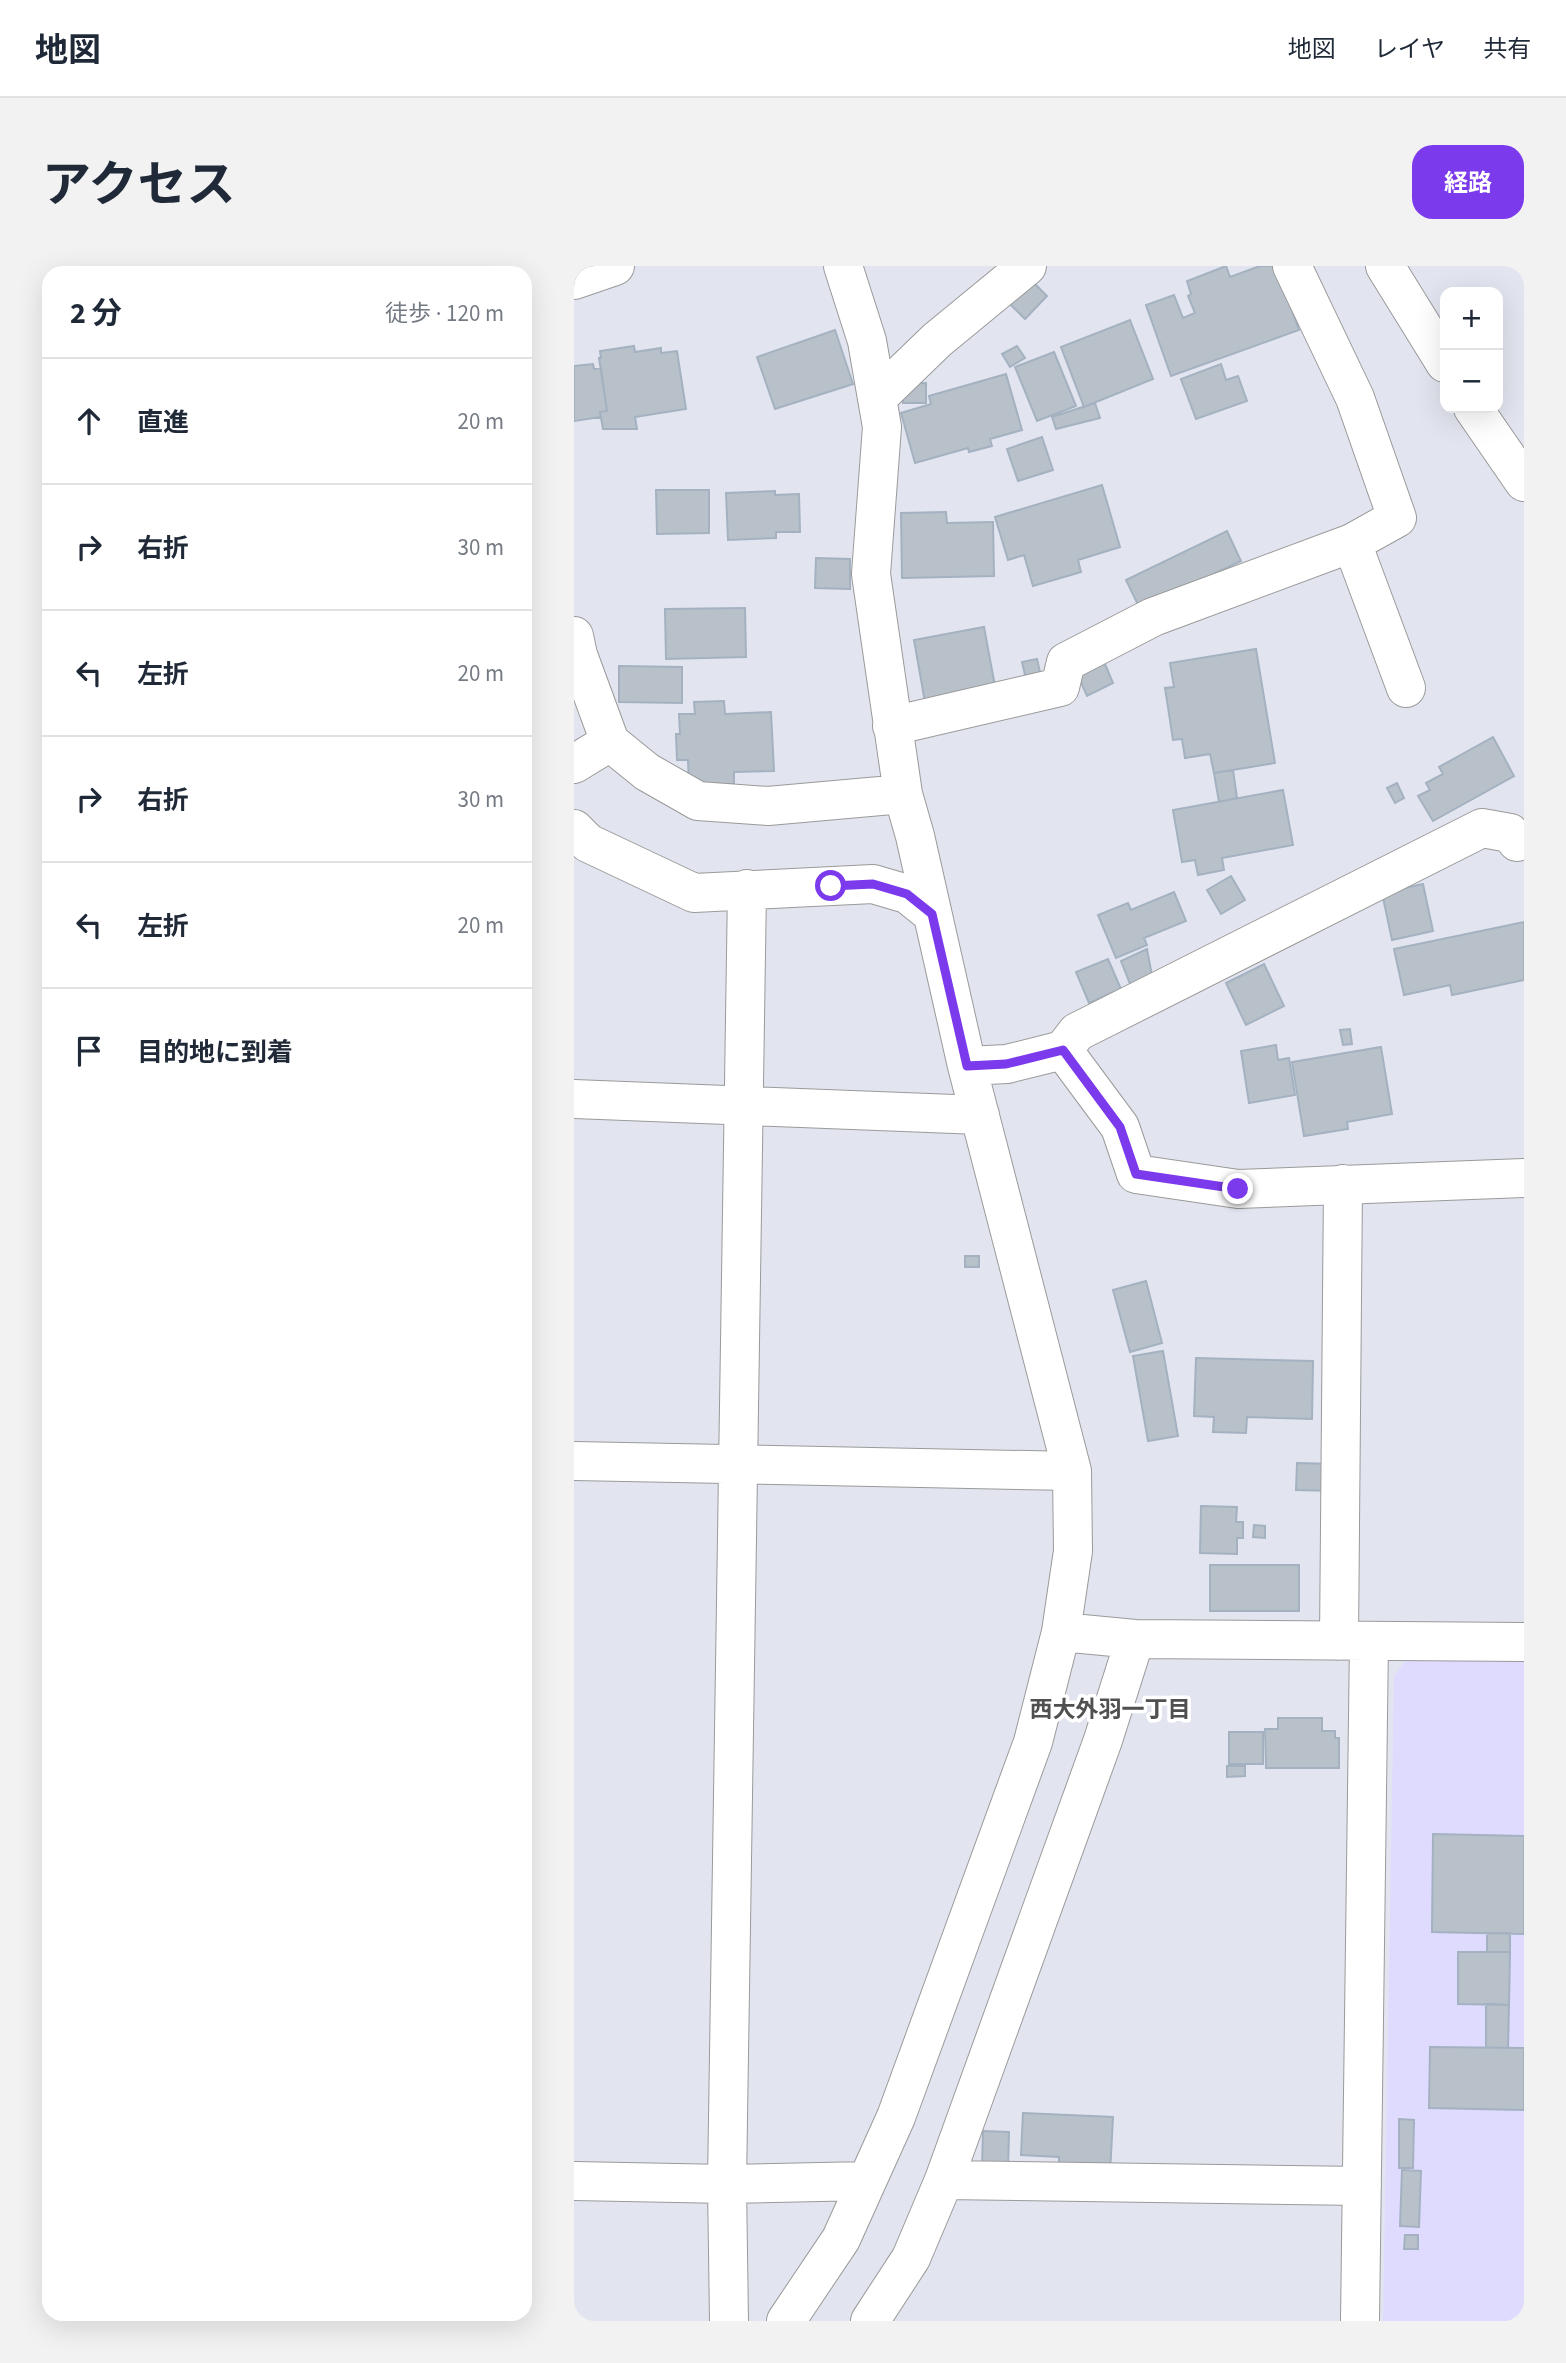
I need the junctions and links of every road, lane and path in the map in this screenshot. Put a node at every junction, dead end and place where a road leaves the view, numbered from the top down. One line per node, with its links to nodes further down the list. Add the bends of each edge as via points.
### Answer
1 (615, 266): 6 (street)
2 (843, 266): 8 (street, via 867,341)
3 (1027, 266): 8 (street, via 937,340)
4 (1292, 266): 11 (street, via 1355,398 1396,519)
5 (1385, 266): 7 (street)
6 (574, 280)
7 (1440, 355)
8 (877, 398): 14 (street, via 882,427 871,574)
9 (1476, 413): 10 (street)
10 (1524, 482)
11 (1352, 543): 13 (street); 14 (street, via 1153,617 1066,662 1060,687)
12 (574, 636): 15 (street)
13 (1406, 688)
14 (892, 726): 17 (street)
15 (610, 742): 16 (street); 17 (street, via 647,772 698,802 768,806)
16 (574, 764)
17 (903, 794): 21 (street)
18 (574, 828): 20 (street, via 588,843 694,892)
19 (1517, 842): 22 (street, via 1510,833 1482,828 1077,1032)
20 (747, 889): 21 (street, via 873,884 907,894); 25 (street)
21 (932, 914): 23 (street)
22 (1063, 1050): 23 (street, via 1006,1064); 28 (street, via 1120,1127 1136,1174 1238,1189)
23 (967, 1066): 26 (street)
24 (574, 1099): 25 (street)
25 (743, 1105): 26 (street); 30 (street)
26 (980, 1115): 31 (street)
27 (1524, 1178): 28 (street)
28 (1343, 1184): 34 (street)
29 (574, 1461): 30 (street)
30 (738, 1464): 31 (street); 39 (street)
31 (1072, 1471): 32 (street, via 1073,1551)
32 (1061, 1632): 33 (street); 38 (street, via 1033,1742 896,2117)
33 (1135, 1639): 34 (street); 36 (street)
34 (1354, 1641): 35 (street); 40 (street)
35 (1524, 1642)
36 (944, 2180): 40 (street); 43 (street, via 911,2258)
37 (574, 2181): 39 (street)
38 (867, 2182): 39 (street); 42 (street, via 841,2239)
39 (727, 2184): 41 (street)
40 (1362, 2186): 44 (street)
41 (729, 2321)
42 (786, 2321)
43 (870, 2321)
44 (1360, 2321)

